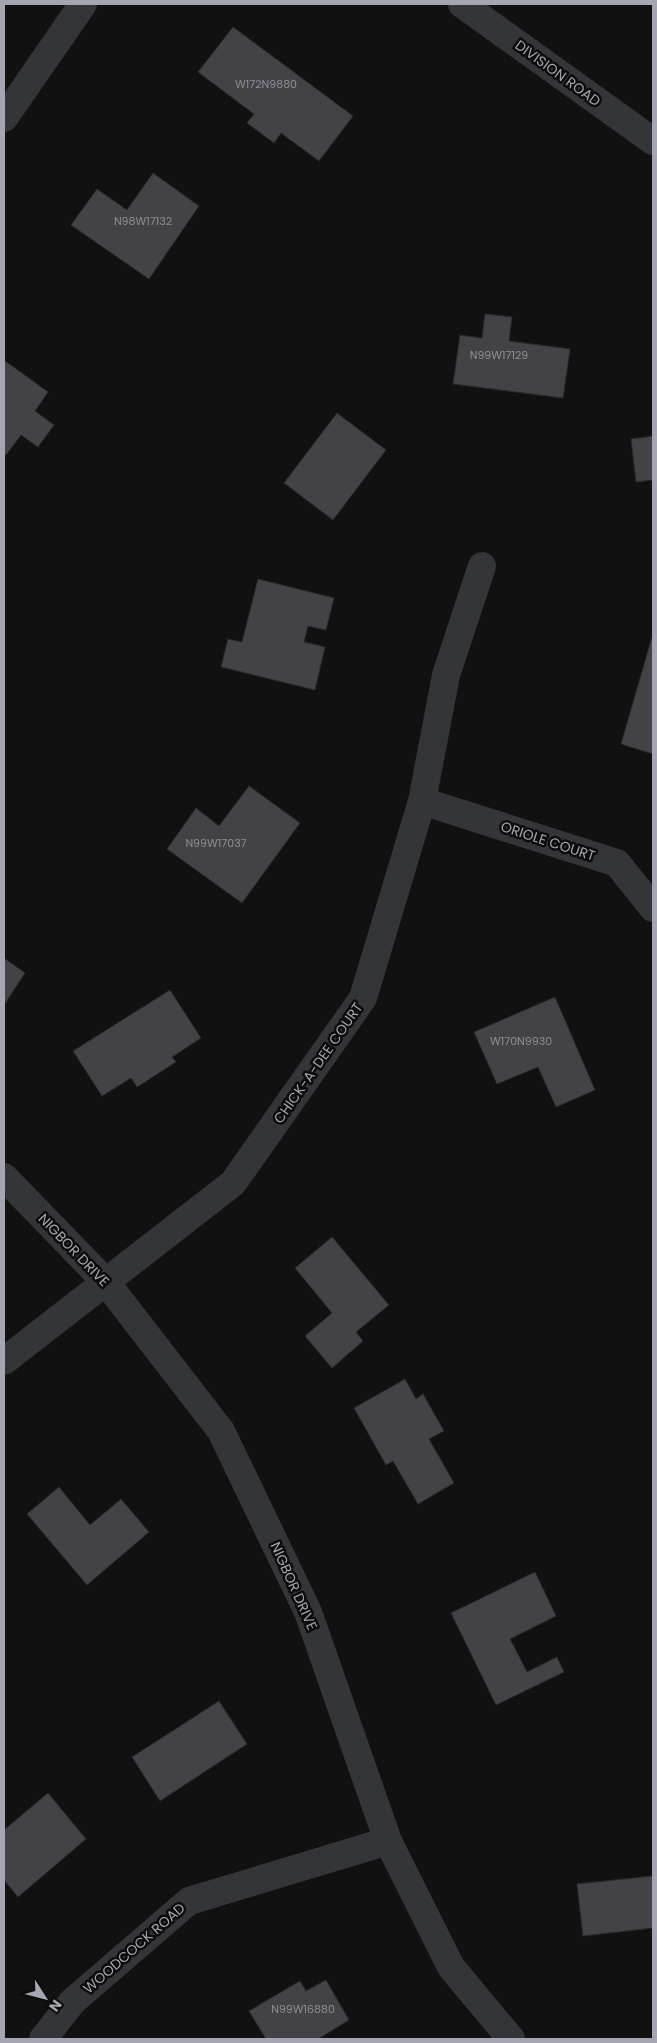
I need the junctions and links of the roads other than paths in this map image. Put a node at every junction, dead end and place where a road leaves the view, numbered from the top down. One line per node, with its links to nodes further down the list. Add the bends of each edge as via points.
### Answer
1 (83, 4): 3 (street)
2 (462, 4): 4 (street, DIVISION ROAD)
3 (4, 118)
4 (653, 141)
5 (482, 566): 6 (street, CHICK-A-DEE COURT, via 446,675)
6 (422, 801): 7 (street, ORIOLE COURT, via 617,863); 9 (street, CHICK-A-DEE COURT, via 364,998 234,1183)
7 (653, 908)
8 (4, 1177): 9 (street, NIGBOR DRIVE)
9 (105, 1280): 10 (street, CHICK-A-DEE COURT); 11 (street, NIGBOR DRIVE, via 221,1431 308,1612)
10 (4, 1361)
11 (388, 1841): 12 (street, WOODCOCK ROAD, via 189,1901 72,2002); 13 (street, NIGBOR DRIVE, via 451,1967)
12 (43, 2039)
13 (512, 2039)

